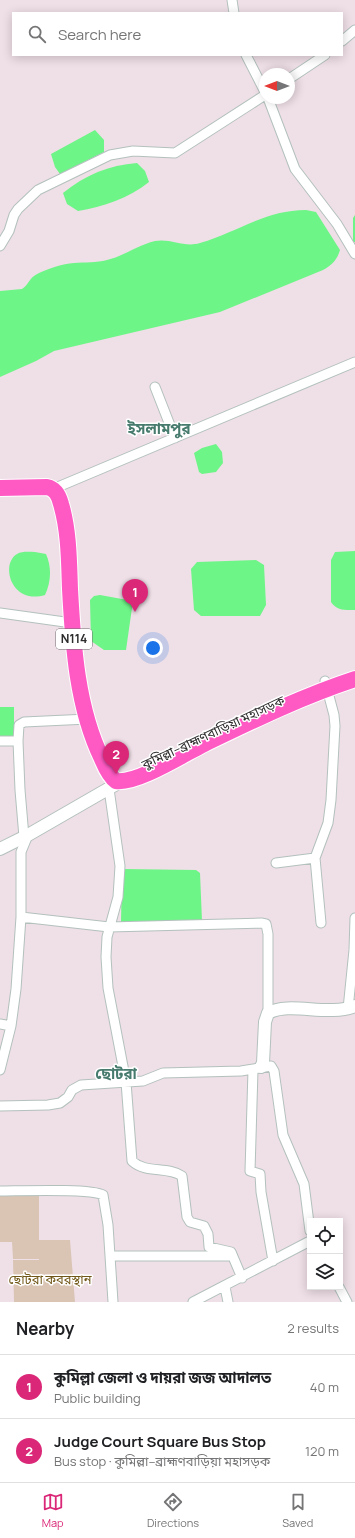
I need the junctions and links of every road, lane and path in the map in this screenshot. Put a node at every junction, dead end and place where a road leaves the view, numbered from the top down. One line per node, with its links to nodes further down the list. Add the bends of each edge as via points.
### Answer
1 (232, 0): 2 (street)
2 (234, 12)
3 (355, 30): 4 (street)
4 (343, 40)
5 (247, 56): 8 (street)
6 (324, 56): 7 (street)
7 (295, 75)
8 (259, 80)
9 (259, 100): 11 (street, via 174,153 133,151 110,155 38,190 18,209)
10 (270, 104): 12 (street, via 295,169 337,224)
11 (0, 246)
12 (355, 254)
13 (355, 362): 15 (street)
14 (155, 387): 15 (street)
15 (175, 438): 17 (street)
16 (0, 488): 17 (highway, via 38,486)
17 (53, 489): 19 (highway, N114, via 64,516)
18 (0, 613): 19 (street)
19 (72, 623): 23 (highway, N114)
20 (355, 670): 22 (highway, কুমিল্লা–ব্রাহ্মণবাড়িয়া মহাসড়ক)
21 (355, 679): 22 (highway)
22 (326, 684): 26 (highway, কুমিল্লা–ব্রাহ্মণবাড়িয়া মহাসড়ক, via 172,756 129,772); 30 (street, via 335,726 332,800 325,835)
23 (88, 719): 25 (street, via 24,722 19,725); 26 (highway, N114, via 99,754 114,780)
24 (0, 741): 25 (street)
25 (18, 741): 27 (street, via 20,790)
26 (114, 785): 27 (street); 35 (street, via 120,866 118,897)
27 (26, 836): 28 (street); 29 (street)
28 (4, 847): 29 (street)
29 (21, 852): 32 (street)
30 (315, 858): 31 (street); 34 (street)
31 (276, 863)
32 (21, 916): 35 (street); 39 (street)
33 (355, 918): 36 (street)
34 (321, 923)
35 (109, 927): 37 (street, via 266,924); 42 (street, via 106,946 108,988)
36 (352, 1007): 37 (street, via 337,1011 280,1009)
37 (268, 1013): 40 (street, via 265,1022)
38 (0, 1024): 39 (street)
39 (11, 1026): 41 (street)
40 (262, 1068): 42 (street, via 163,1073 146,1080); 45 (street, via 280,1103 283,1135 304,1184); 49 (street, via 250,1171 260,1174)
41 (0, 1070)
42 (126, 1082): 43 (street, via 81,1084 64,1100 54,1104); 48 (street, via 132,1161 137,1165 176,1172 182,1176 187,1217 190,1222 204,1226 210,1247 226,1250)
43 (0, 1106)
44 (0, 1191): 47 (street, via 80,1191 102,1194 106,1205)
45 (308, 1218)
46 (307, 1243): 49 (street)
47 (111, 1256): 48 (street); 53 (street)
48 (233, 1256): 50 (street)
49 (273, 1261): 50 (street)
50 (242, 1278): 51 (street)
51 (225, 1287): 54 (street); 55 (street)
52 (340, 1290): 56 (street)
53 (113, 1302)
54 (193, 1302)
55 (228, 1302)
56 (346, 1302)

